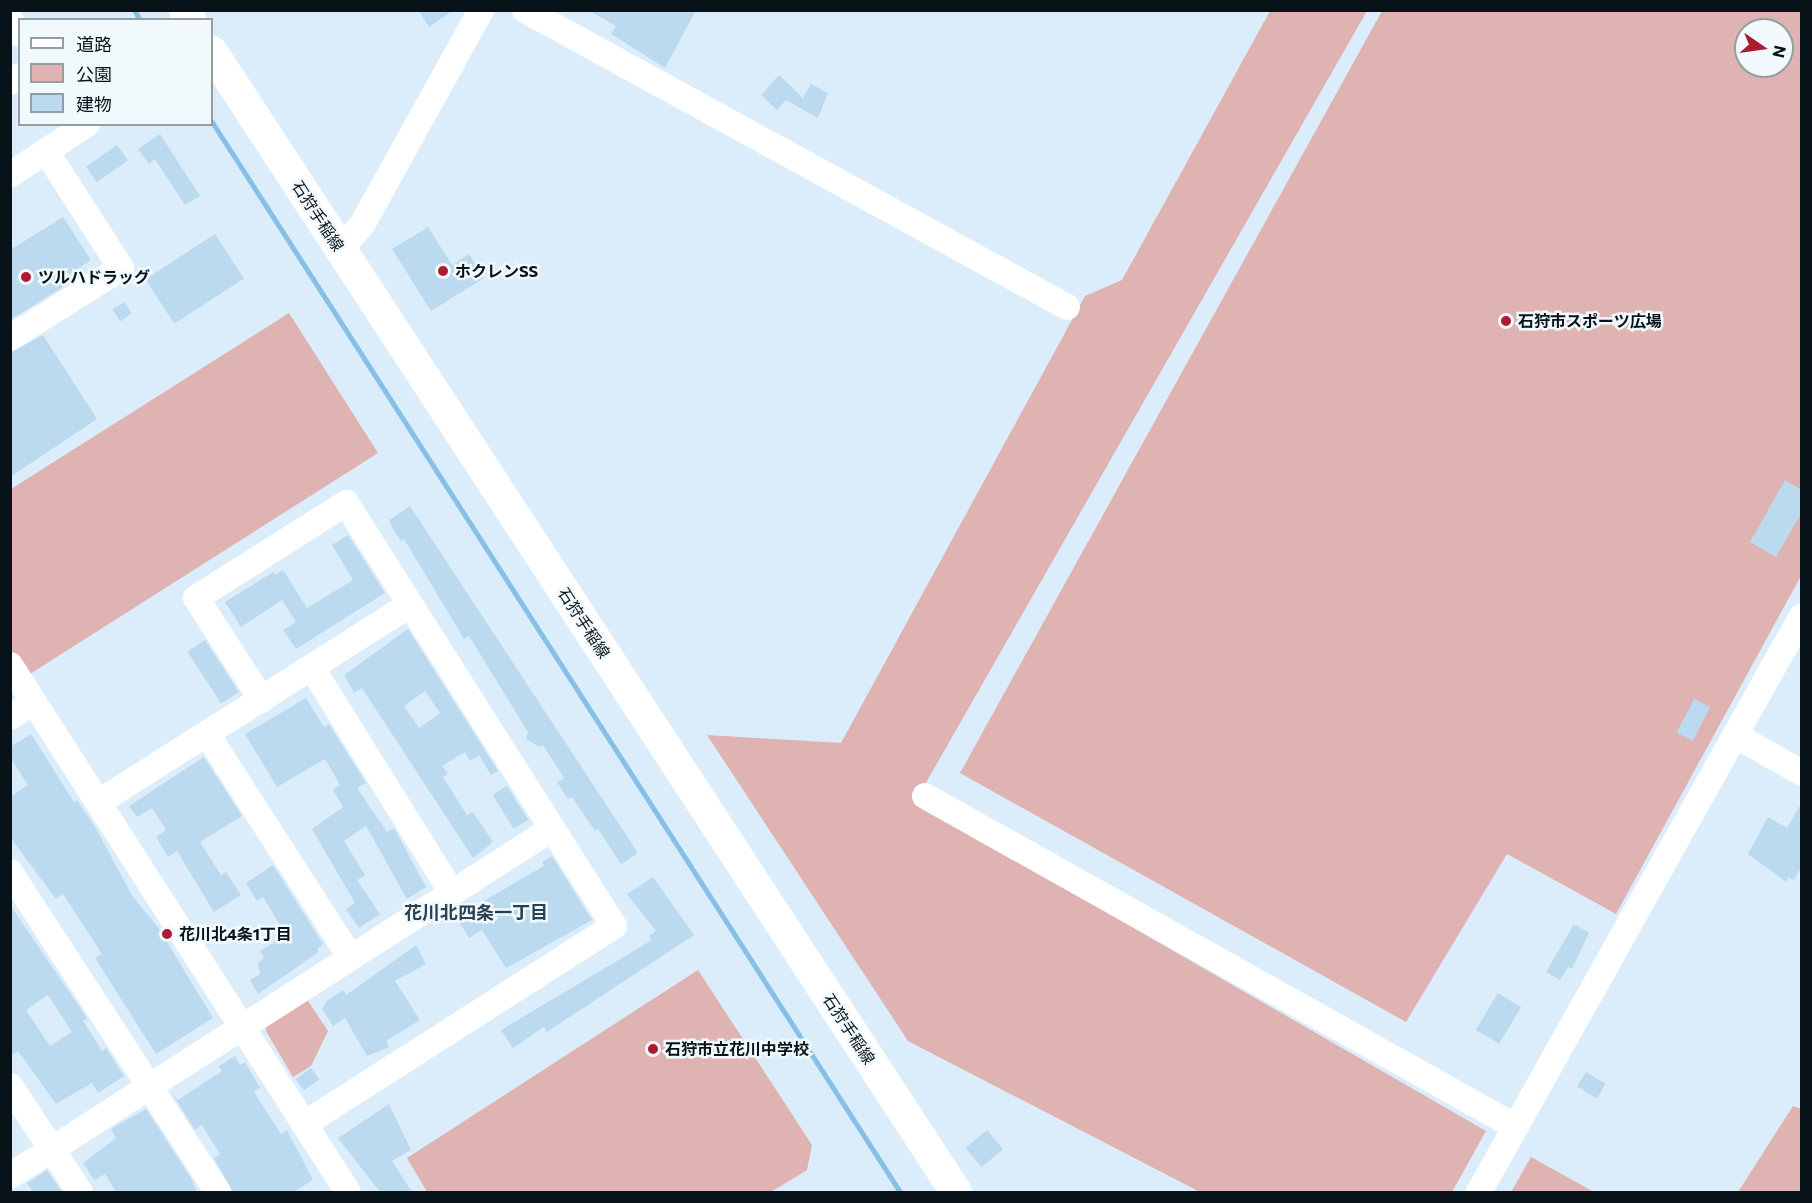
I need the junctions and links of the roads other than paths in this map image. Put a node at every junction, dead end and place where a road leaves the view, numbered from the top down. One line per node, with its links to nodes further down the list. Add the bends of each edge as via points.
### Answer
1 (481, 10): 7 (street, via 362,225)
2 (525, 10): 8 (street)
3 (213, 54): 7 (main road, 石狩手稲線)
4 (82, 126): 5 (street)
5 (46, 151): 6 (street); 9 (street, via 121,268)
6 (10, 175)
7 (340, 250): 36 (main road, 石狩手稲線)
8 (1067, 307)
9 (10, 338)
10 (410, 605): 13 (street); 14 (street, via 346,504 196,598); 22 (street)
11 (1802, 616): 18 (street)
12 (10, 665): 15 (street)
13 (312, 668): 14 (street); 24 (street)
14 (262, 700): 17 (street)
15 (34, 702): 16 (street); 21 (street)
16 (10, 717)
17 (207, 734): 21 (street); 25 (street)
18 (1735, 735): 19 (street); 30 (street)
19 (1802, 773)
20 (925, 796): 30 (street)
21 (99, 802): 26 (street)
22 (550, 830): 24 (street); 29 (street, via 614,926)
23 (10, 872): 28 (street)
24 (452, 893): 25 (street)
25 (351, 958): 26 (street)
26 (242, 1028): 28 (street); 29 (street)
27 (10, 1086): 31 (street)
28 (150, 1086): 31 (street); 34 (street)
29 (304, 1124): 35 (street)
30 (1516, 1127): 37 (street)
31 (52, 1149): 32 (street); 33 (street)
32 (10, 1176)
33 (80, 1192)
34 (218, 1192)
35 (348, 1192)
36 (956, 1192)
37 (1479, 1192)

